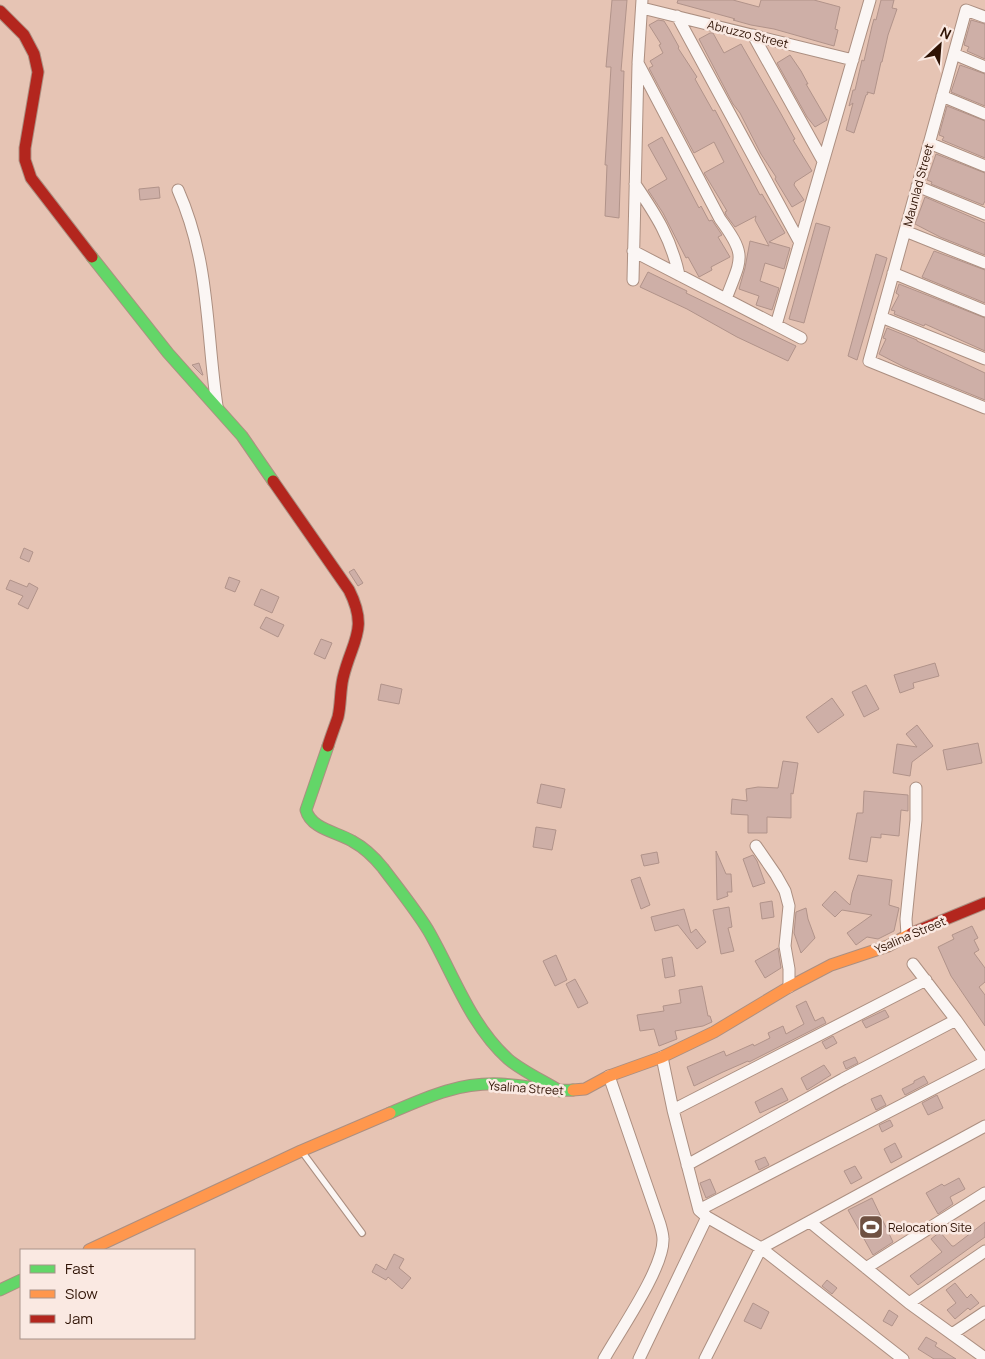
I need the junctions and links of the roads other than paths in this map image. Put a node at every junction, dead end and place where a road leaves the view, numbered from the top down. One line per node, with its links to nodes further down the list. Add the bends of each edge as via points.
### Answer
1 (870, 0): 8 (street)
2 (642, 4): 4 (street, Abruzzo Street); 9 (street)
3 (0, 11): 33 (street, via 24,35 34,54 38,72 25,148 31,178 168,353)
4 (677, 16): 6 (street, Abruzzo Street); 21 (street)
5 (985, 17): 7 (street, Maunlad Street, via 966,10)
6 (753, 35): 8 (street, Abruzzo Street); 14 (street)
7 (954, 54): 10 (street); 11 (street, Maunlad Street)
8 (853, 60): 14 (street)
9 (638, 63): 16 (street); 27 (street, via 740,251 740,260)
10 (985, 67)
11 (942, 96): 12 (street); 13 (street, Maunlad Street)
12 (985, 114)
13 (930, 143): 15 (street); 17 (street, Maunlad Street)
14 (824, 161): 21 (street)
15 (985, 166)
16 (635, 184): 22 (street); 25 (street, via 668,238)
17 (918, 186): 19 (street); 20 (street, Maunlad Street)
18 (178, 190): 33 (street, via 190,216 204,282)
19 (985, 214)
20 (905, 231): 23 (street); 24 (street, Maunlad Street)
21 (799, 241): 30 (street)
22 (633, 251): 25 (street); 26 (street)
23 (985, 264)
24 (893, 273): 28 (street); 29 (street, Maunlad Street)
25 (679, 275): 27 (street)
26 (633, 280)
27 (726, 299): 30 (street)
28 (985, 311)
29 (881, 317): 32 (street); 34 (street, Maunlad Street, via 869,361)
30 (776, 325): 31 (street)
31 (801, 338)
32 (985, 359)
33 (217, 406): 46 (street, via 242,436 349,590 359,616 358,636 343,678 338,716 306,810 308,817 323,828 351,840 382,867 427,929 478,1023 492,1042 509,1060)
34 (985, 408)
35 (916, 788): 38 (street)
36 (756, 846): 41 (street, via 785,890 789,906 785,946)
37 (985, 903): 38 (street, Ysalina Street)
38 (907, 935): 41 (street, Ysalina Street, via 888,946 831,965)
39 (913, 964): 40 (street)
40 (926, 980): 42 (street); 47 (street)
41 (789, 987): 43 (street, Ysalina Street, via 714,1032)
42 (956, 1020): 44 (street); 50 (street, via 843,1078)
43 (662, 1057): 45 (street, Ysalina Street); 47 (street)
44 (985, 1062): 52 (street)
45 (609, 1076): 46 (street, Ysalina Street, via 585,1089); 65 (street, via 663,1239 649,1282)
46 (560, 1091): 49 (street, Ysalina Street, via 500,1084 468,1085 438,1092)
47 (673, 1110): 50 (street)
48 (985, 1126): 53 (street)
49 (302, 1151): 54 (lane); 56 (street, Ysalina Street)
50 (687, 1165): 52 (street)
51 (985, 1193): 58 (street)
52 (703, 1213): 55 (street); 66 (street)
53 (810, 1222): 55 (street); 58 (street)
54 (362, 1233)
55 (761, 1248): 67 (street); 68 (street)
56 (91, 1249)
57 (985, 1251): 61 (street)
58 (866, 1268): 61 (street)
59 (20, 1280): 60 (street)
60 (0, 1290)
61 (909, 1303): 63 (street)
62 (985, 1312): 63 (street)
63 (952, 1334): 64 (street)
64 (985, 1358)
65 (604, 1359)
66 (639, 1359)
67 (705, 1359)
68 (903, 1359)

